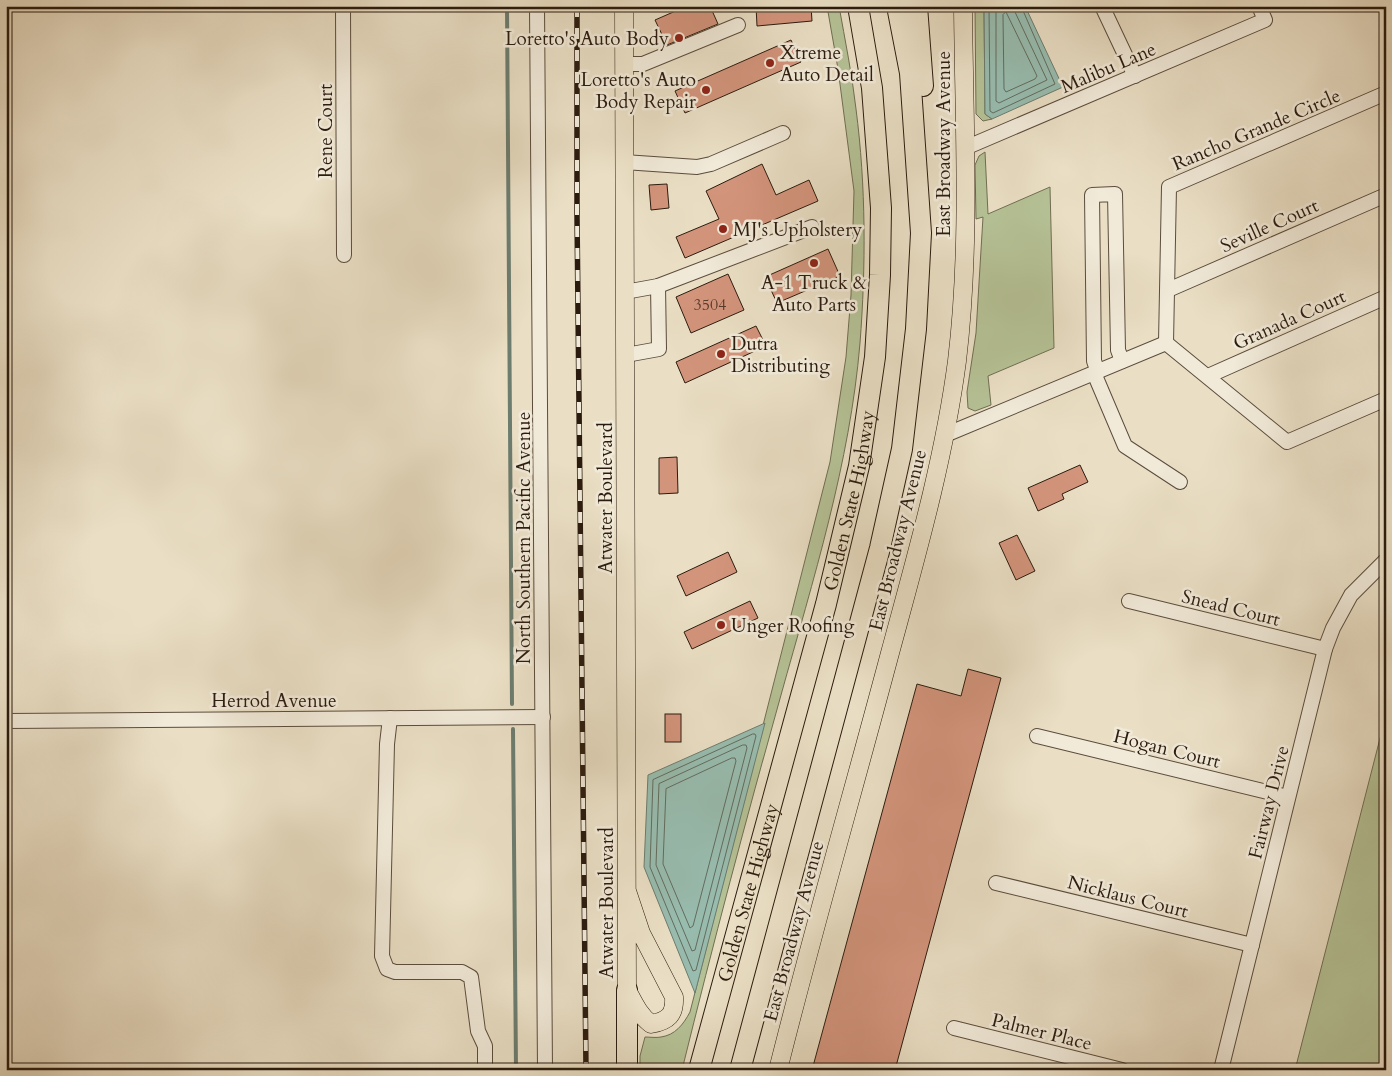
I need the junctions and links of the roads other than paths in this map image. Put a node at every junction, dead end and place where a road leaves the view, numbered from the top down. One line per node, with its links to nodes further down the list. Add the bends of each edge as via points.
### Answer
1 (343, 6): 20 (street, Rene Court)
2 (537, 6): 36 (street, North Southern Pacific Avenue)
3 (624, 6): 11 (main road, Atwater Boulevard)
4 (858, 6): 49 (highway, Golden State Highway, via 872,88 881,208 875,358 858,466 826,604)
5 (897, 6): 19 (highway, Golden State Highway, via 910,73)
6 (917, 6): 19 (highway, via 924,105)
7 (963, 6): 15 (main road, East Broadway Avenue)
8 (1102, 6): 12 (street)
9 (1259, 6): 12 (street, Malibu Lane, via 1265,20)
10 (738, 25): 11 (street, via 643,64)
11 (624, 64): 16 (main road, Atwater Boulevard)
12 (1135, 76): 15 (street, Malibu Lane)
13 (1386, 93): 22 (street, Rancho Grande Circle, via 1169,188)
14 (783, 133): 16 (street, via 697,167)
15 (965, 148): 31 (main road, East Broadway Avenue, via 962,312)
16 (624, 162): 23 (main road, Atwater Boulevard)
17 (1386, 195): 22 (street, Seville Court)
18 (812, 227): 21 (street)
19 (921, 233): 50 (highway, Golden State Highway, via 916,329 902,449 880,548)
20 (344, 255)
21 (658, 286): 23 (street); 26 (street, via 659,349)
22 (1168, 290): 25 (street, Rancho Grande Circle)
23 (625, 292): 26 (main road, Atwater Boulevard)
24 (1386, 298): 29 (street, Granada Court)
25 (1166, 343): 27 (street); 29 (street)
26 (626, 355): 42 (main road, Atwater Boulevard)
27 (1122, 361): 28 (street); 28 (street, via 1118,350 1115,194 1092,195)
28 (1096, 372): 31 (street); 32 (street, via 1125,446)
29 (1208, 376): 30 (street, via 1287,442)
30 (1386, 399)
31 (945, 436): 51 (main road, East Broadway Avenue, via 917,554)
32 (1180, 482)
33 (1386, 560): 35 (street, Fairway Drive, via 1351,594)
34 (1129, 601): 35 (street, Snead Court)
35 (1325, 649): 40 (street, Fairway Drive)
36 (543, 717): 37 (street, Herrod Avenue); 47 (street, North Southern Pacific Avenue)
37 (390, 718): 38 (street, Herrod Avenue); 46 (street, via 382,956 388,969 395,972 462,972 471,977 478,1031 485,1046)
38 (6, 721)
39 (1037, 736): 40 (street, Hogan Court)
40 (1288, 796): 43 (street, Fairway Drive)
41 (996, 883): 43 (street, Nicklaus Court)
42 (627, 891): 44 (main road, Atwater Boulevard); 44 (main road, via 641,933 674,997 674,1008 662,1022 651,1024 638,1011)
43 (1252, 945): 53 (street, Fairway Drive)
44 (627, 990): 48 (highway)
45 (954, 1028): 52 (street, Palmer Place)
46 (486, 1070)
47 (545, 1070)
48 (627, 1070)
49 (699, 1070)
50 (740, 1070)
51 (778, 1070)
52 (1122, 1070)
53 (1221, 1070)

